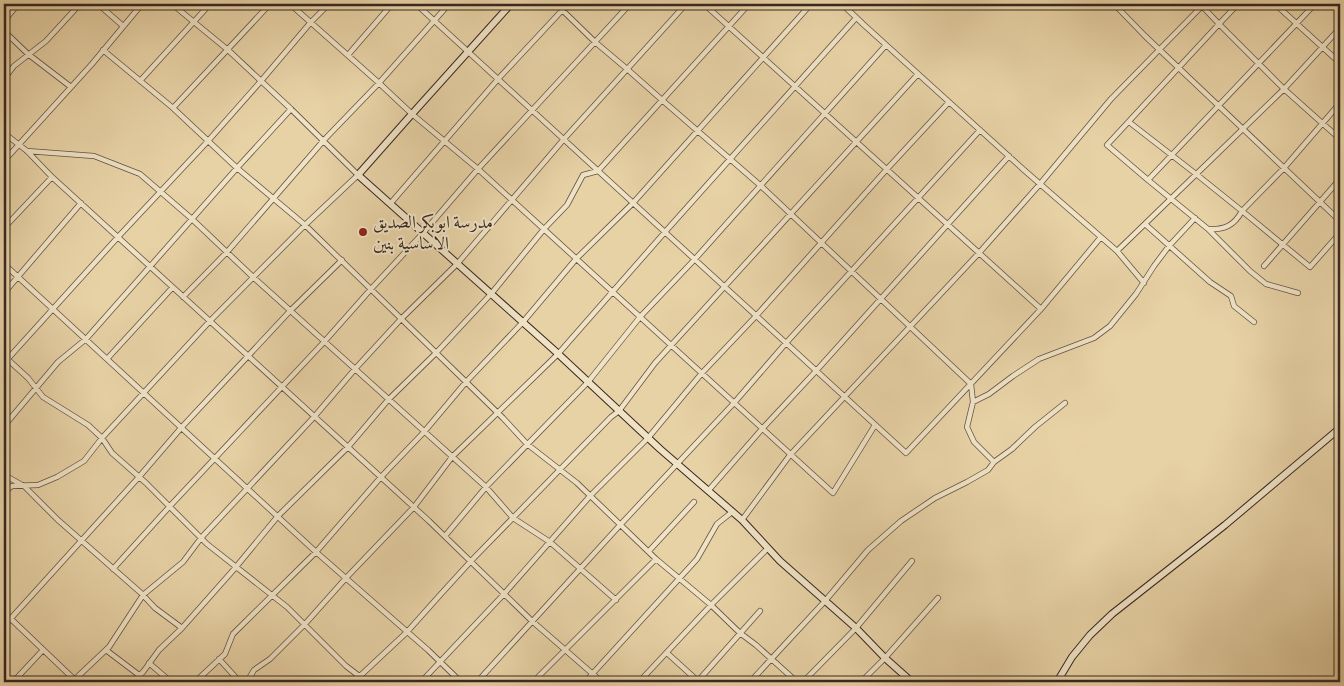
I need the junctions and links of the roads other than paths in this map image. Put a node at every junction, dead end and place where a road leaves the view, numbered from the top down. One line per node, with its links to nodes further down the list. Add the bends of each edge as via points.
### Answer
1 (18, 4): 30 (street)
2 (80, 4): 46 (street, via 46,41)
3 (98, 4): 35 (street)
4 (142, 4): 35 (street)
5 (172, 4): 31 (street)
6 (210, 4): 31 (street)
7 (270, 4): 43 (street)
8 (290, 4): 32 (street)
9 (329, 4): 32 (street)
10 (392, 4): 47 (street)
11 (416, 4): 29 (street)
12 (449, 4): 29 (street)
13 (511, 4): 45 (street)
14 (556, 4): 27 (street)
15 (568, 4): 27 (street)
16 (630, 4): 39 (street)
17 (686, 4): 52 (street)
18 (704, 4): 36 (street)
19 (749, 4): 36 (street)
20 (811, 4): 48 (street)
21 (842, 4): 28 (street)
22 (1114, 4): 44 (street)
23 (1238, 4): 33 (street)
24 (1275, 4): 34 (street)
25 (1315, 4): 34 (street)
26 (1203, 5): 33 (street); 44 (street)
27 (562, 10): 39 (street); 54 (street)
28 (856, 18): 40 (street); 59 (street)
29 (435, 20): 45 (street); 58 (street)
30 (4, 21)
31 (194, 22): 43 (street); 56 (street)
32 (311, 22): 47 (street); 57 (street)
33 (1219, 24): 49 (street); 51 (street)
34 (1296, 24): 41 (street); 49 (street)
35 (123, 26): 42 (street)
36 (729, 26): 48 (street); 62 (street)
37 (1340, 28): 41 (street)
38 (4, 31): 46 (street)
39 (595, 42): 52 (street); 68 (street)
40 (886, 45): 53 (street); 70 (street)
41 (1322, 47): 50 (street); 61 (street)
42 (103, 50): 56 (street); 60 (street)
43 (228, 50): 57 (street); 66 (street)
44 (1159, 50): 51 (street); 99 (street, via 1111,99)
45 (468, 51): 54 (street); 69 (street)
46 (28, 54): 55 (street); 60 (street)
47 (348, 55): 58 (street)
48 (763, 57): 59 (street); 75 (street)
49 (1259, 63): 61 (street); 65 (street)
50 (1340, 63)
51 (1178, 68): 65 (street); 71 (street)
52 (628, 69): 62 (street); 77 (street)
53 (918, 74): 63 (street); 82 (street)
54 (499, 78): 68 (street); 80 (street)
55 (4, 79)
56 (140, 81): 66 (street)
57 (262, 81): 67 (street); 81 (street)
58 (380, 83): 69 (street); 79 (street)
59 (795, 86): 70 (street); 87 (street)
60 (71, 87): 83 (street)
61 (1284, 89): 72 (street); 73 (street)
62 (662, 100): 75 (street); 93 (street)
63 (949, 102): 74 (street); 92 (street)
64 (1340, 103): 72 (street)
65 (1218, 106): 73 (street); 85 (street)
66 (173, 108): 81 (street)
67 (291, 109): 79 (street); 89 (street)
68 (532, 110): 77 (street); 91 (street)
69 (412, 114): 80 (street); 95 (street)
70 (826, 114): 82 (street); 100 (street)
71 (1129, 122): 85 (street); 98 (street, via 1107,145)
72 (1323, 123): 78 (street); 90 (street)
73 (1242, 129): 90 (street); 94 (street)
74 (980, 130): 86 (street); 103 (street)
75 (698, 131): 87 (street); 108 (street)
76 (4, 133): 83 (street)
77 (564, 139): 93 (street); 105 (street)
78 (1340, 139)
79 (324, 140): 95 (street); 102 (street)
80 (445, 140): 91 (street); 109 (street)
81 (208, 141): 89 (street); 101 (street)
82 (857, 142): 92 (street); 111 (street)
83 (19, 145): 84 (street); 88 (street)
84 (27, 151): 96 (street); 101 (street, via 94,156 140,174)
85 (1171, 154): 94 (street); 98 (street)
86 (1009, 156): 99 (street); 115 (street)
87 (730, 159): 100 (street); 121 (street)
88 (4, 161)
89 (237, 168): 102 (street); 113 (street)
90 (1284, 168): 106 (street); 110 (street)
91 (478, 169): 105 (street); 122 (street)
92 (887, 169): 103 (street); 126 (street)
93 (598, 171): 108 (street); 120 (street, via 583,175 567,205)
94 (1196, 174): 104 (street); 110 (street)
95 (358, 175): 109 (street); 117 (street)
96 (52, 177): 107 (street); 118 (street)
97 (1340, 179): 106 (street)
98 (1148, 180): 104 (street)
99 (1040, 184): 125 (street); 131 (street)
100 (761, 186): 111 (street); 134 (street)
101 (160, 192): 113 (street); 124 (street)
102 (273, 198): 117 (street); 130 (street)
103 (918, 198): 115 (street); 139 (street)
104 (1171, 198): 112 (street); 116 (street)
105 (512, 200): 120 (street); 136 (street)
106 (1320, 202): 114 (street); 127 (street)
107 (81, 203): 124 (street); 140 (street)
108 (634, 203): 121 (street); 132 (street)
109 (390, 204): 122 (street)
110 (1242, 211): 119 (street, via 1231,224 1220,229); 127 (street)
111 (791, 214): 126 (street); 143 (street)
112 (1195, 218): 119 (street); 128 (street)
113 (192, 219): 130 (street); 138 (street)
114 (1340, 221)
115 (948, 224): 131 (street); 151 (street)
116 (1145, 224): 128 (street); 129 (street)
117 (305, 225): 133 (street); 141 (street)
118 (4, 228)
119 (1208, 229): 148 (street, via 1266,284)
120 (544, 230): 132 (street); 149 (street)
121 (664, 232): 134 (street); 146 (street)
122 (423, 233): 136 (street); 145 (street)
123 (1340, 233): 127 (street, via 1310,267)
124 (118, 237): 138 (street); 153 (street)
125 (1101, 237): 129 (street); 152 (street)
126 (821, 243): 139 (street); 155 (street)
127 (1283, 244): 137 (street)
128 (1169, 246): 142 (street); 160 (street, via 1231,296 1234,306)
129 (1117, 251): 142 (street)
130 (227, 252): 141 (street); 150 (street)
131 (979, 253): 152 (street); 161 (street)
132 (576, 259): 146 (street); 159 (street)
133 (342, 260): 145 (street); 154 (street)
134 (694, 260): 143 (street); 156 (street)
135 (4, 264): 140 (street)
136 (457, 264): 149 (street); 157 (street)
137 (1264, 266)
138 (150, 267): 144 (street); 162 (street)
139 (851, 272): 151 (street); 164 (street)
140 (18, 277): 147 (street); 153 (street)
141 (253, 277): 154 (street); 158 (street)
142 (1144, 283): 182 (street, via 1110,326 1094,338 1039,359)
143 (724, 287): 155 (street); 165 (street)
144 (172, 288): 150 (street); 170 (street)
145 (371, 289): 157 (street); 163 (street)
146 (612, 291): 156 (street); 167 (street)
147 (4, 293)
148 (1298, 293)
149 (491, 294): 159 (street); 166 (street)
150 (183, 297): 158 (street)
151 (880, 300): 161 (street); 172 (street)
152 (1041, 308): 176 (street)
153 (53, 309): 162 (street); 169 (street)
154 (290, 311): 163 (street); 168 (street)
155 (756, 316): 164 (street); 173 (street)
156 (640, 317): 165 (street); 175 (street)
157 (401, 318): 166 (street); 171 (street)
158 (209, 322): 168 (street); 179 (street)
159 (523, 322): 167 (street); 174 (street)
160 (1254, 322)
161 (910, 327): 176 (street); 180 (street)
162 (86, 339): 170 (street); 178 (street, via 58,362)
163 (324, 342): 171 (street); 177 (street)
164 (786, 344): 172 (street); 184 (street)
165 (672, 346): 173 (street); 185 (street)
166 (436, 353): 174 (street); 181 (street)
167 (558, 354): 175 (street); 186 (street)
168 (248, 357): 177 (street); 190 (street)
169 (5, 359): 178 (street)
170 (107, 359): 179 (street)
171 (354, 369): 181 (street); 187 (street)
172 (816, 371): 180 (street); 192 (street)
173 (702, 373): 184 (street); 195 (street)
174 (466, 382): 186 (street); 193 (street)
175 (588, 382): 185 (street); 196 (street)
176 (971, 384): 182 (street); 188 (street, via 906,454)
177 (281, 387): 187 (street); 200 (street)
178 (36, 388): 189 (street); 194 (street, via 43,397 88,425)
179 (144, 393): 190 (street); 194 (street)
180 (845, 397): 188 (street); 198 (street)
181 (388, 400): 193 (street); 197 (street)
182 (973, 402): 201 (street, via 967,427 974,442)
183 (1065, 402): 201 (street)
184 (734, 403): 192 (street); 202 (street)
185 (619, 411): 195 (street); 203 (street)
186 (497, 412): 196 (street); 199 (street)
187 (314, 417): 197 (street); 209 (street)
188 (875, 425): 198 (street, via 832,493)
189 (4, 426)
190 (181, 428): 200 (street); 205 (street)
191 (1340, 428): 287 (street, via 1112,614 1072,657)
192 (762, 429): 198 (street); 210 (street)
193 (424, 432): 199 (street); 206 (street)
194 (102, 438): 205 (street, via 112,453); 207 (street, via 84,461 38,485)
195 (648, 438): 202 (street); 212 (street)
196 (527, 444): 203 (street); 208 (street)
197 (348, 447): 206 (street); 217 (street)
198 (790, 455): 219 (street)
199 (452, 458): 208 (street); 215 (street)
200 (215, 459): 209 (street); 214 (street)
201 (994, 462): 241 (street, via 988,470 935,498 901,521 868,550)
202 (677, 464): 210 (street); 220 (street)
203 (560, 470): 212 (street); 218 (street)
204 (4, 473): 207 (street)
205 (139, 477): 214 (street); 223 (street)
206 (381, 477): 215 (street); 227 (street)
207 (24, 486): 211 (street, via 12,486); 223 (street)
208 (486, 487): 218 (street); 221 (street)
209 (248, 488): 217 (street); 222 (street)
210 (708, 491): 216 (street)
211 (4, 492)
212 (590, 496): 220 (street); 224 (street)
213 (694, 502): 226 (street)
214 (170, 506): 222 (street); 233 (street)
215 (414, 507): 221 (street); 234 (street)
216 (732, 512): 219 (street); 235 (street, via 717,524 697,559)
217 (278, 516): 227 (street); 231 (street)
218 (513, 518): 224 (street); 229 (street)
219 (742, 520): 225 (street)
220 (620, 524): 226 (street); 232 (street)
221 (445, 536): 229 (street)
222 (202, 538): 231 (street); 237 (street, via 182,562)
223 (80, 540): 233 (street); 245 (street)
224 (550, 542): 232 (street); 236 (street)
225 (768, 548): 241 (street); 242 (street)
226 (648, 551): 228 (street)
227 (316, 552): 234 (street); 238 (street)
228 (656, 559): 235 (street); 240 (street)
229 (471, 561): 236 (street); 251 (street)
230 (912, 561): 250 (street)
231 (236, 567): 238 (street); 249 (street)
232 (580, 568): 240 (street); 246 (street)
233 (113, 569): 237 (street)
234 (346, 578): 247 (street); 251 (street)
235 (679, 579): 242 (street); 262 (street)
236 (504, 594): 246 (street); 260 (street)
237 (143, 595): 249 (street); 255 (street)
238 (273, 595): 247 (street); 258 (street, via 233,634 225,654)
239 (938, 598): 257 (street)
240 (616, 600): 253 (street)
241 (825, 602): 250 (street); 259 (street)
242 (711, 605): 252 (street); 256 (street)
243 (760, 611): 252 (street)
244 (4, 614): 245 (street)
245 (11, 619): 248 (street); 254 (street)
246 (532, 621): 253 (street); 276 (street)
247 (305, 624): 264 (street); 271 (street, via 270,659 254,670)
248 (4, 626)
249 (182, 628): 261 (street)
250 (856, 628): 257 (street); 284 (street)
251 (407, 632): 260 (street); 264 (street)
252 (740, 633): 259 (street); 281 (street)
253 (566, 649): 262 (street); 277 (street)
254 (43, 650): 265 (street); 266 (street)
255 (106, 650): 263 (street); 265 (street)
256 (667, 653): 280 (street); 281 (street)
257 (885, 658): 285 (street); 286 (street)
258 (219, 659): 269 (street); 270 (street)
259 (771, 660): 282 (street); 283 (street)
260 (440, 662): 274 (street); 275 (street)
261 (149, 663): 263 (street); 268 (street)
262 (593, 674): 278 (street); 279 (street)
263 (139, 675): 267 (street)
264 (360, 676): 272 (street); 273 (street)
265 (75, 681)
266 (13, 682)
267 (132, 682)
268 (171, 682)
269 (194, 682)
270 (240, 682)
271 (248, 682)
272 (357, 682)
273 (367, 682)
274 (421, 682)
275 (461, 682)
276 (477, 682)
277 (533, 682)
278 (585, 682)
279 (602, 682)
280 (639, 682)
281 (698, 682)
282 (750, 682)
283 (796, 682)
284 (804, 682)
285 (861, 682)
286 (912, 682)
287 (1057, 682)

